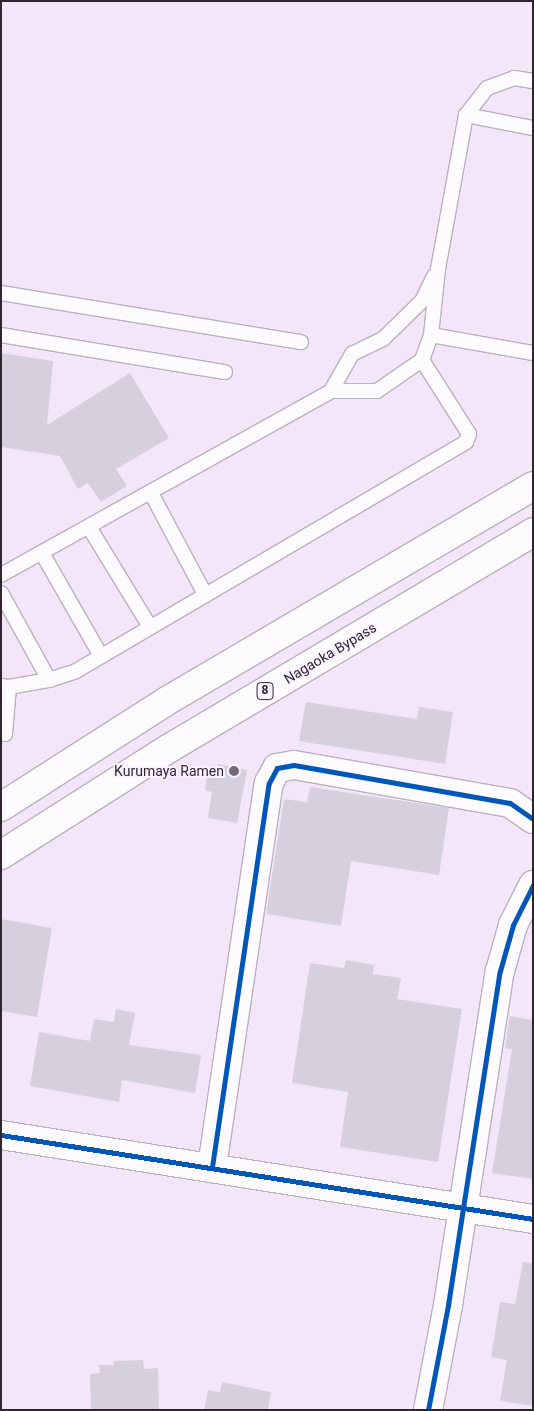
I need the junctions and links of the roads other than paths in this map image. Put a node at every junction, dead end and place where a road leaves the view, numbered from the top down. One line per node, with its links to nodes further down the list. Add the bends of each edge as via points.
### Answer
1 (533, 81): 2 (lane, via 514,78 487,88)
2 (466, 115): 3 (lane); 4 (lane)
3 (533, 128)
4 (438, 270): 7 (lane); 12 (lane, via 422,301 409,314 383,339 352,354)
5 (1, 293): 8 (lane)
6 (1, 335): 11 (lane)
7 (431, 335): 9 (lane); 10 (lane)
8 (301, 342)
9 (533, 353)
10 (422, 360): 12 (lane, via 377,391); 20 (lane, via 468,434 466,442)
11 (225, 372)
12 (331, 391): 14 (lane)
13 (533, 486): 26 (main road, via 166,702)
14 (151, 493): 15 (lane); 20 (lane)
15 (89, 527): 17 (lane); 21 (lane)
16 (533, 532): 28 (main road, Nagaoka Bypass / 8, via 168,748)
17 (42, 553): 18 (lane); 22 (lane)
18 (1, 575)
19 (1, 593): 23 (lane)
20 (205, 594): 21 (lane)
21 (150, 627): 22 (lane)
22 (101, 656): 23 (lane, via 76,671)
23 (49, 680): 24 (lane)
24 (5, 687): 25 (lane, via 5,734)
25 (1, 733)
26 (1, 808)
27 (533, 819): 31 (main road, via 510,804 294,764 277,768 269,783)
28 (1, 855)
29 (533, 885): 32 (main road, via 513,925 500,971)
30 (1, 1135): 31 (main road)
31 (212, 1167): 32 (main road)
32 (462, 1206): 33 (main road); 34 (main road)
33 (533, 1219)
34 (428, 1410)

